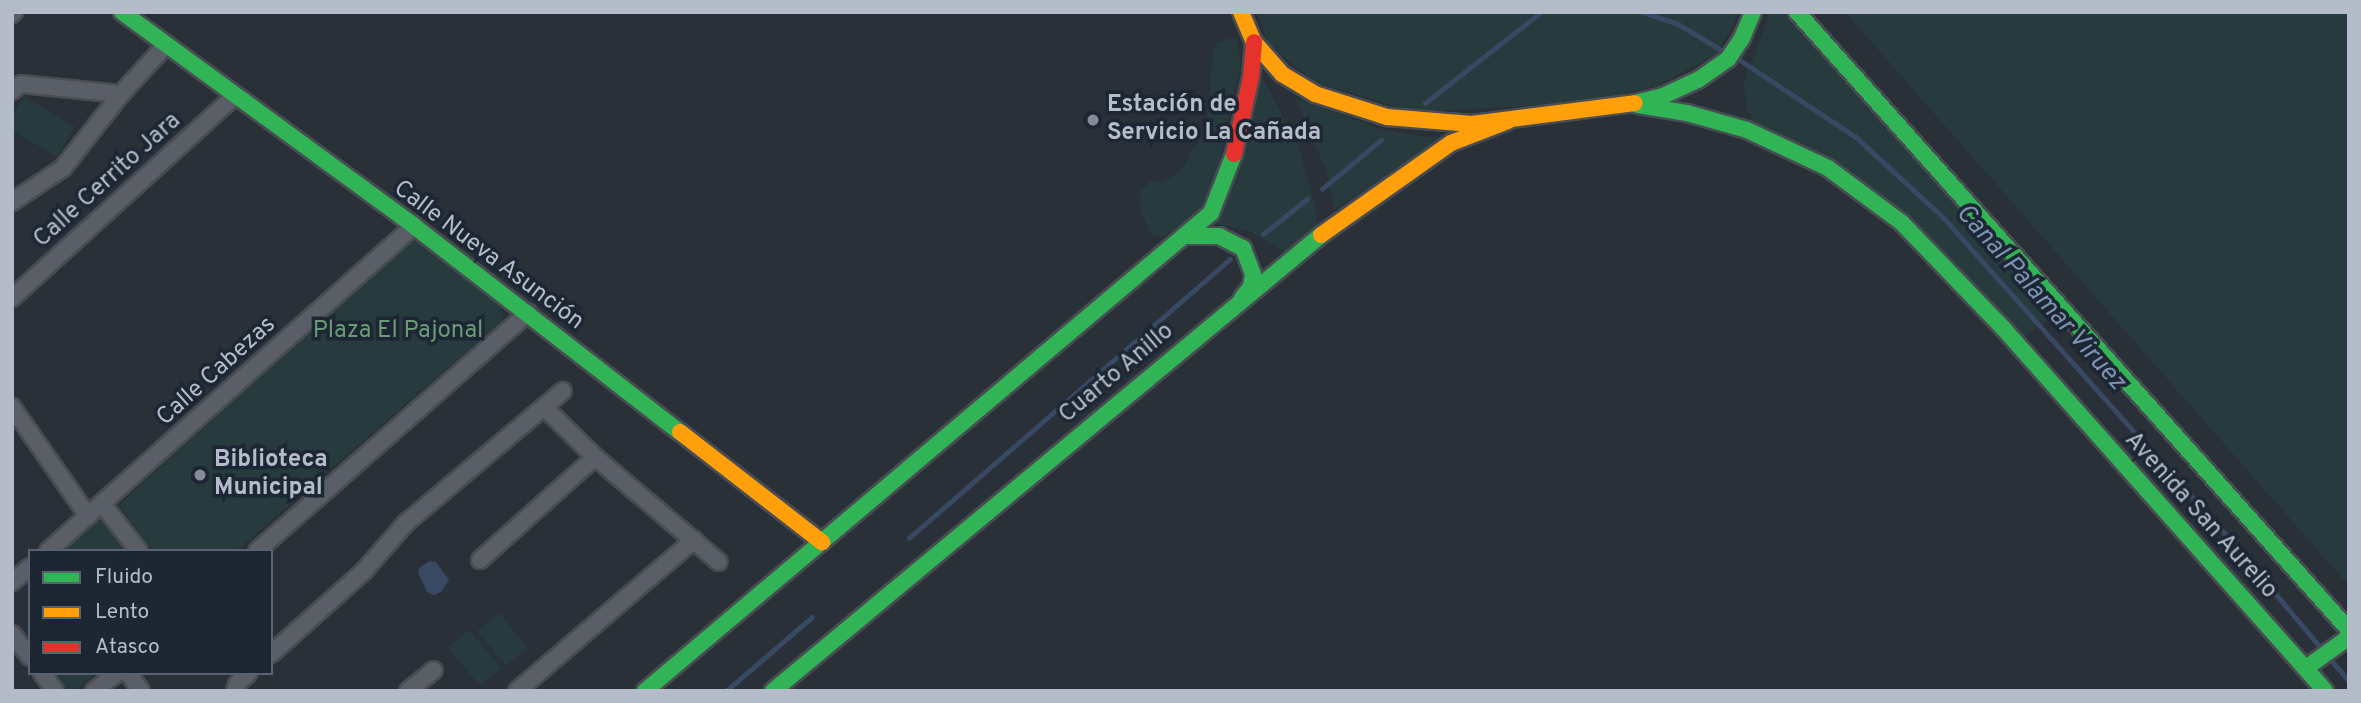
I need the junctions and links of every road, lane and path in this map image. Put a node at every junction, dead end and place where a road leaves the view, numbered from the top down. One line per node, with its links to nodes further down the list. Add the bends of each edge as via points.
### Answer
1 (122, 12): 6 (main road, Calle Nueva Asunción)
2 (1241, 12): 5 (main road)
3 (1753, 12): 10 (main road, via 1728,59 1698,80)
4 (1797, 12): 33 (main road, Avenida San Aurelio)
5 (1254, 42): 11 (main road, via 1282,74 1315,94 1350,107 1430,122); 14 (main road, via 1237,147 1226,181 1211,213)
6 (166, 44): 8 (street); 9 (main road, Calle Nueva Asunción)
7 (12, 91): 8 (street, via 21,84)
8 (121, 94): 12 (street, via 63,168)
9 (234, 97): 13 (main road, Calle Nueva Asunción); 15 (street, Calle Cerrito Jara)
10 (1630, 104): 11 (main road); 38 (main road, Avenida San Aurelio, via 1687,113 1747,130 1828,169 1902,222)
11 (1508, 121): 16 (main road, Cuarto Anillo, via 1451,143 1402,175)
12 (12, 202)
13 (414, 226): 17 (main road, Calle Nueva Asunción); 22 (street, Calle Cabezas)
14 (1185, 236): 16 (main road, via 1219,236 1243,248 1253,274 1251,287); 25 (main road)
15 (12, 298)
16 (1242, 298): 51 (main road, Cuarto Anillo)
17 (528, 313): 25 (main road, Calle Nueva Asunción); 28 (street)
18 (563, 391): 20 (street)
19 (12, 407): 23 (street)
20 (545, 408): 21 (street); 36 (street, via 406,523 365,571)
21 (595, 457): 24 (street); 29 (street)
22 (103, 505): 23 (street, Calle Cabezas); 27 (street)
23 (88, 516): 26 (street, Calle Cabezas)
24 (695, 540): 30 (street); 44 (street)
25 (822, 542): 45 (main road)
26 (50, 549)
27 (137, 549)
28 (259, 549)
29 (480, 560)
30 (719, 562)
31 (28, 568): 32 (street)
32 (12, 582)
33 (2349, 630)
34 (12, 634): 37 (street)
35 (2344, 640): 38 (main road)
36 (273, 652)
37 (28, 654)
38 (2311, 666): 52 (main road, Avenida San Aurelio)
39 (434, 670): 50 (street)
40 (43, 675): 46 (street)
41 (114, 675): 47 (street)
42 (129, 675): 48 (street)
43 (247, 675): 49 (street)
44 (523, 689)
45 (647, 690)
46 (55, 691)
47 (94, 691)
48 (141, 691)
49 (236, 691)
50 (408, 691)
51 (774, 691)
52 (2325, 691)

